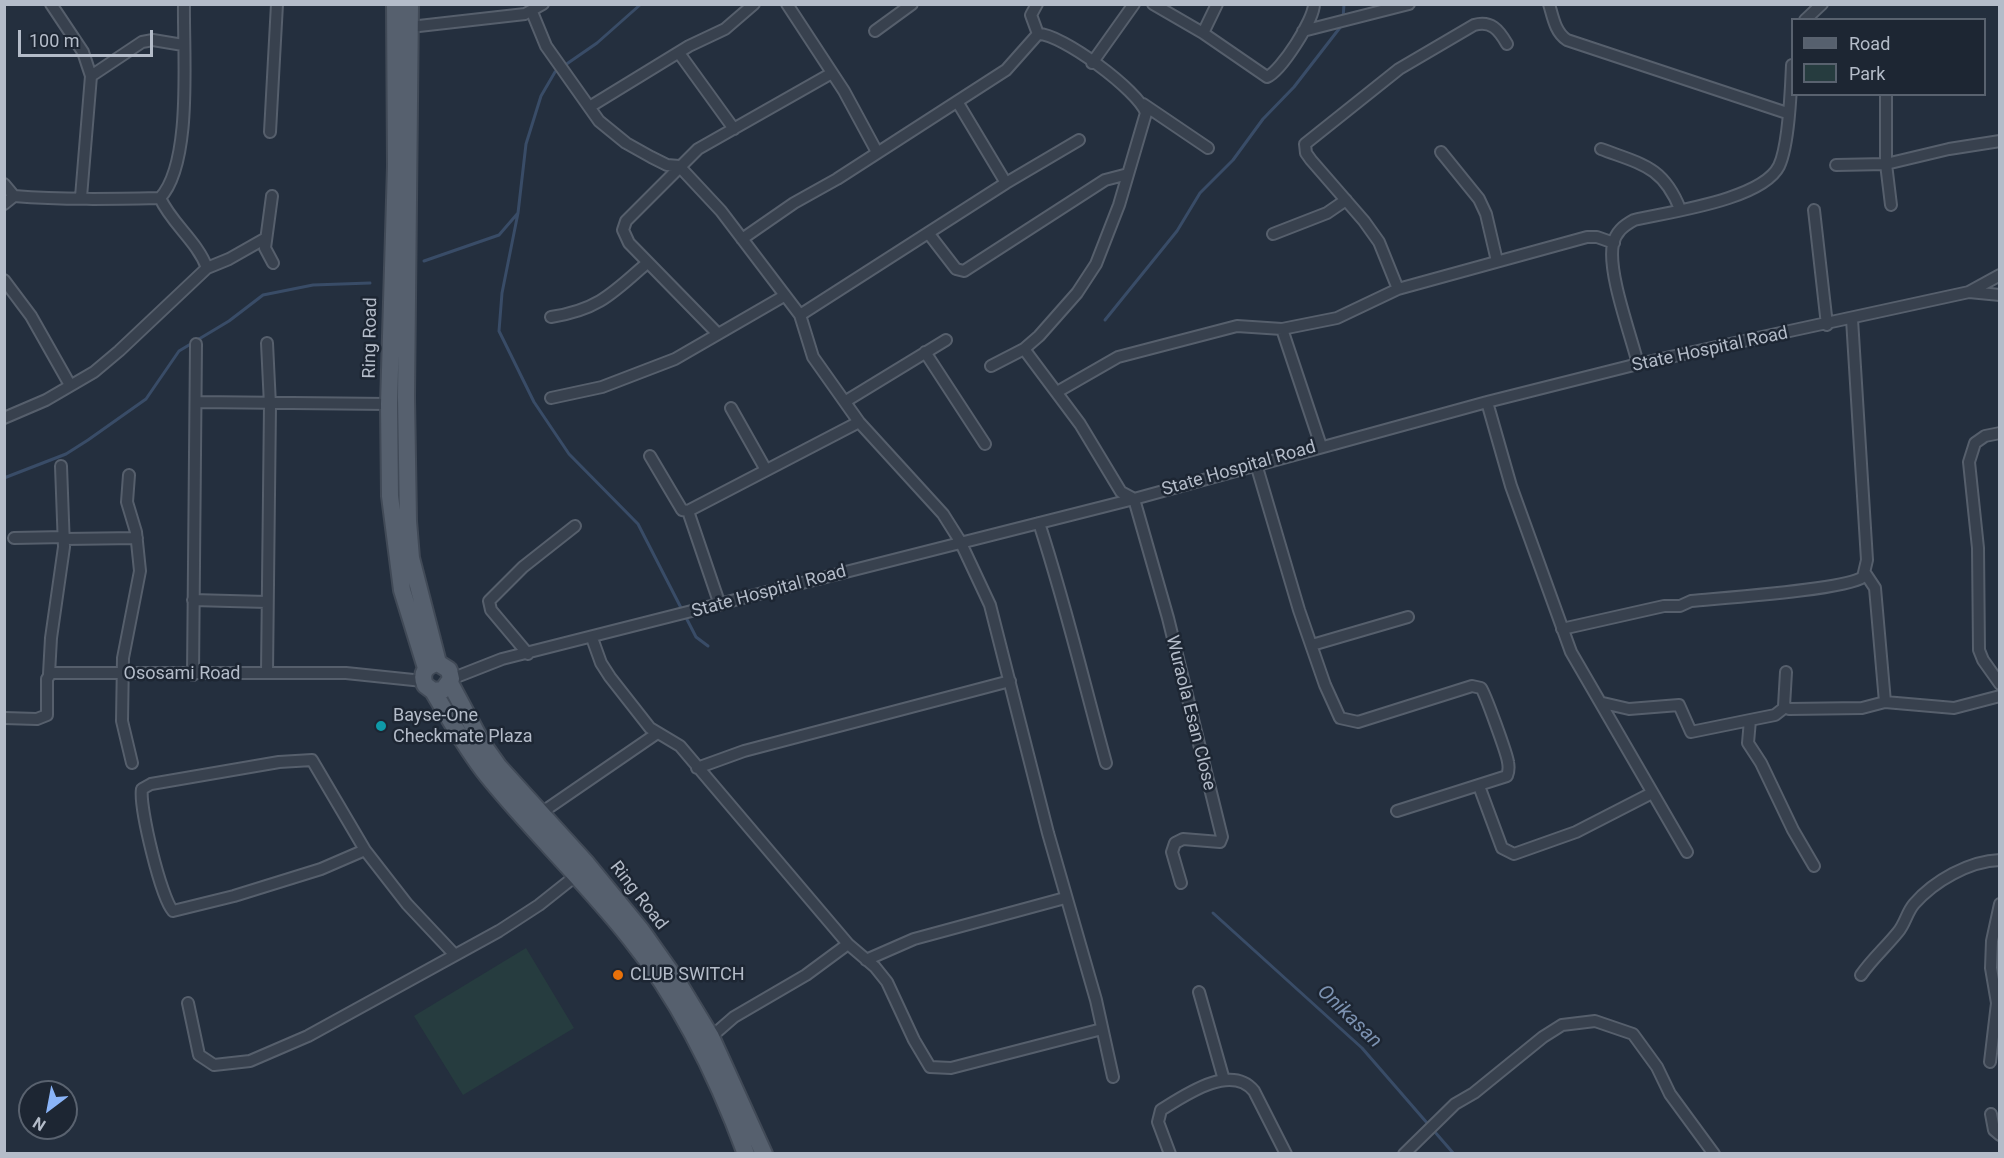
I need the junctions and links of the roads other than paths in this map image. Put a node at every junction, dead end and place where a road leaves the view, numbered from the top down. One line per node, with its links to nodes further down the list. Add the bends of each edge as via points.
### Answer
1 (51, 4): 30 (street, via 83,52)
2 (184, 4): 26 (street)
3 (277, 4): 38 (street)
4 (395, 4): 94 (main road, Ring Road, via 396,166)
5 (410, 4): 20 (main road, Ring Road)
6 (543, 4): 18 (street)
7 (754, 4): 27 (street, via 725,29)
8 (787, 4): 29 (street)
9 (912, 4): 21 (street)
10 (1037, 4): 24 (street, via 1031,15)
11 (1134, 4): 28 (street)
12 (1153, 4): 23 (street)
13 (1217, 4): 23 (street)
14 (1314, 4): 22 (street)
15 (1409, 4): 22 (street)
16 (1549, 4): 36 (street, via 1556,26 1567,40)
17 (1822, 4): 19 (street)
18 (532, 12): 20 (street); 35 (street, via 555,60)
19 (1807, 18)
20 (410, 27): 129 (main road, Ring Road, via 408,522 411,558)
21 (875, 31)
22 (1303, 31): 23 (street, via 1268,77)
23 (1203, 33)
24 (1038, 34): 28 (street, via 1053,37); 33 (street, via 1012,65)
25 (1507, 44): 55 (street, via 1491,25 1474,25 1399,69 1310,138 1305,144 1306,153)
26 (183, 45): 30 (street, via 158,40 142,42); 54 (street, via 180,153 171,183)
27 (679, 53): 35 (street); 37 (street)
28 (1092, 63): 34 (street)
29 (832, 73): 37 (street); 43 (street)
30 (91, 76): 53 (street)
31 (1791, 77): 36 (street)
32 (1886, 96): 45 (street)
33 (958, 103): 43 (street); 49 (street)
34 (1143, 104): 41 (street); 48 (street, via 1144,126)
35 (591, 106): 47 (street, via 599,122 626,143 667,165)
36 (1788, 113): 58 (street, via 1778,167 1766,180 1732,196)
37 (734, 129): 47 (street, via 698,149)
38 (270, 132)
39 (1079, 140): 49 (street)
40 (2000, 141): 45 (street)
41 (1208, 148)
42 (1601, 149): 58 (street, via 1652,168 1672,190)
43 (877, 152): 63 (street)
44 (1441, 152): 65 (street, via 1479,200)
45 (1886, 164): 46 (street); 57 (street)
46 (1836, 165)
47 (679, 166): 63 (street); 66 (street, via 626,221 624,235)
48 (1128, 174): 60 (street, via 1105,180 964,271 956,269); 84 (street, via 1096,264 1077,293)
49 (1006, 183): 60 (street)
50 (4, 184): 51 (street)
51 (14, 196): 53 (street, via 66,200); 56 (street)
52 (272, 196): 62 (street)
53 (81, 197): 54 (street)
54 (160, 198): 68 (street)
55 (1346, 200): 61 (street, via 1327,213); 71 (street, via 1379,242)
56 (4, 204)
57 (1891, 205)
58 (1680, 209): 64 (street, via 1634,220 1623,226)
59 (1814, 210): 78 (street)
60 (929, 234): 75 (street)
61 (1273, 234)
62 (266, 238): 67 (street, via 265,248); 68 (street)
63 (742, 239): 74 (street)
64 (1614, 243): 65 (street, via 1587,237); 86 (street, via 1616,279)
65 (1497, 261): 71 (street)
66 (647, 263): 76 (street, via 598,304); 80 (street)
67 (273, 264)
68 (207, 268): 88 (street, via 119,351)
69 (2000, 275): 72 (street)
70 (4, 280): 88 (street, via 31,316)
71 (1398, 290): 79 (street, via 1337,318)
72 (1969, 292): 73 (street, State Hospital Road); 77 (street, State Hospital Road)
73 (2000, 295)
74 (784, 296): 75 (street); 80 (street)
75 (800, 315): 91 (street, via 813,357)
76 (551, 317)
77 (1852, 319): 78 (street, State Hospital Road); 115 (street, via 1868,560)
78 (1827, 325): 86 (street, State Hospital Road)
79 (1282, 328): 89 (street, via 1237,326 1118,357); 101 (street)
80 (718, 334): 90 (street, via 690,353 619,381)
81 (946, 340): 85 (street)
82 (267, 343): 95 (street)
83 (196, 344): 92 (street)
84 (1024, 349): 87 (street); 89 (street)
85 (925, 352): 91 (street); 100 (street)
86 (1638, 364): 93 (street, State Hospital Road)
87 (991, 366)
88 (70, 386): 97 (street)
89 (1057, 392): 107 (street, via 1121,492)
90 (551, 398)
91 (846, 401): 98 (street)
92 (196, 402): 95 (street); 116 (street)
93 (1487, 402): 101 (street, State Hospital Road); 120 (street, via 1511,486)
94 (389, 404): 95 (street); 129 (main road, Ring Road, via 395,551 402,590)
95 (270, 405): 117 (street)
96 (731, 408): 105 (street)
97 (4, 418)
98 (859, 422): 105 (street); 114 (street, via 943,514)
99 (2000, 433): 131 (street, via 1975,443 1969,462 1978,548 1979,650)
100 (985, 444)
101 (1320, 446): 103 (street, State Hospital Road)
102 (650, 456): 108 (street, via 682,510)
103 (1256, 464): 107 (street, State Hospital Road); 122 (street)
104 (61, 466): 112 (street)
105 (766, 470): 108 (street)
106 (129, 475): 113 (street, via 127,502)
107 (1134, 499): 109 (street, State Hospital Road); 151 (street, Wuraola Esan Close, via 1222,837 1220,842 1183,839 1175,843 1172,852)
108 (688, 512): 118 (street)
109 (1039, 523): 114 (street, State Hospital Road); 140 (street, via 1063,593)
110 (575, 526): 123 (street, via 523,567 489,601 491,610)
111 (14, 538): 112 (street)
112 (64, 538): 113 (street); 126 (street)
113 (137, 538): 127 (street, via 140,571)
114 (960, 541): 118 (street, State Hospital Road); 130 (street, via 990,605)
115 (1865, 573): 120 (street, via 1857,582 1691,601); 133 (street, via 1875,588)
116 (193, 600): 117 (street); 128 (street)
117 (267, 602): 125 (street)
118 (720, 605): 121 (street, State Hospital Road)
119 (1408, 617): 122 (street)
120 (1562, 629): 134 (street)
121 (592, 638): 123 (street, State Hospital Road); 138 (street, via 610,677)
122 (1312, 645): 142 (street, via 1334,709 1346,721 1358,722 1472,686 1482,688 1509,771 1503,779)
123 (528, 654): 129 (street, State Hospital Road)
124 (1786, 672): 135 (street)
125 (267, 673): 128 (street, Ososami Road); 129 (street, Ososami Road)
126 (49, 674): 127 (street, Ososami Road); 136 (street, via 47,715 37,719)
127 (122, 674): 128 (street, Ososami Road); 139 (street, via 122,721)
128 (193, 675)
129 (437, 676): 145 (main road, Ring Road, via 482,743); 150 (main road, Ring Road, via 471,754)
130 (1010, 681): 141 (street, via 744,751); 152 (street)
131 (2000, 684)
132 (2000, 696): 133 (street, via 1954,708)
133 (1885, 702): 135 (street, via 1862,708)
134 (1603, 703): 137 (street, via 1629,709 1679,705 1691,732); 143 (street)
135 (1784, 708): 137 (street, via 1775,715)
136 (4, 718)
137 (1750, 720): 149 (street, via 1748,743)
138 (656, 734): 141 (street, via 672,739); 145 (street)
139 (132, 763)
140 (1106, 763)
141 (697, 768): 154 (street)
142 (1479, 786): 143 (street, via 1502,849 1515,854 1576,832); 144 (street)
143 (1652, 792): 147 (street)
144 (1397, 811)
145 (541, 813): 161 (main road, Ring Road, via 641,930)
146 (365, 850): 146 (street, via 321,869 173,910 150,842 142,789 151,784 279,762 312,760); 155 (street, via 407,904)
147 (1687, 852)
148 (2000, 860): 157 (street, via 1955,873 1927,891)
149 (1814, 866)
150 (578, 874): 155 (street, via 539,905); 167 (main road, Ring Road, via 666,988 724,1100)
151 (1181, 884)
152 (1065, 898): 156 (street, via 914,939); 160 (street)
153 (2000, 903): 162 (street, via 1992,941 1991,968 1997,1003)
154 (848, 944): 156 (street); 161 (street, via 806,975 734,1017)
155 (454, 954): 159 (street, via 308,1036 275,1052 232,1064 214,1065 199,1055)
156 (866, 960): 160 (street, via 887,982 930,1067 951,1068)
157 (1861, 975)
158 (1199, 992): 164 (street)
159 (188, 1003)
160 (1102, 1029): 163 (street)
161 (711, 1037): 168 (main road, Ring Road)
162 (1990, 1062)
163 (1113, 1077)
164 (1224, 1080): 169 (street, via 1161,1110 1158,1122); 170 (street, via 1249,1084)
165 (1991, 1114): 166 (street, via 1994,1130)
166 (2000, 1135)
167 (746, 1154)
168 (764, 1154)
169 (1170, 1154)
170 (1286, 1154)
171 (1404, 1154): 172 (street, via 1455,1104 1474,1094 1543,1037 1562,1025 1595,1021 1634,1034 1658,1067 1670,1094)
172 (1714, 1154)

